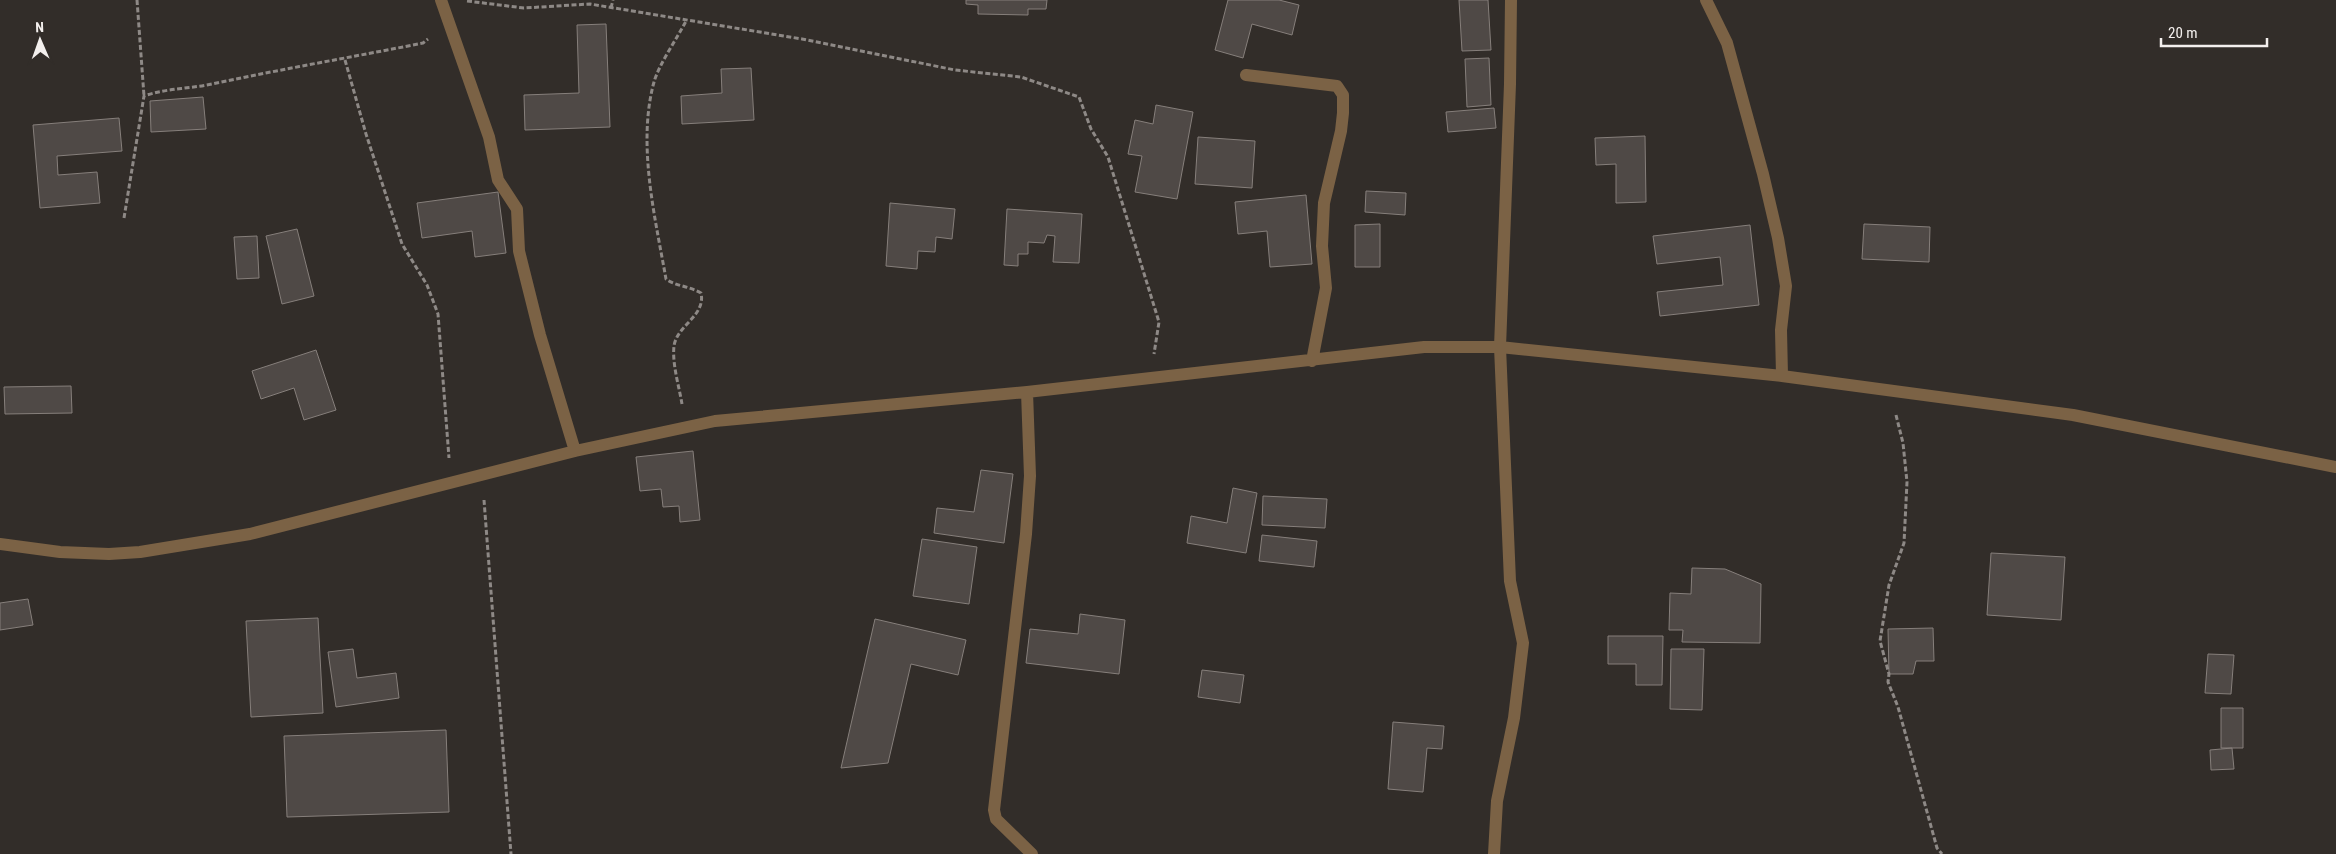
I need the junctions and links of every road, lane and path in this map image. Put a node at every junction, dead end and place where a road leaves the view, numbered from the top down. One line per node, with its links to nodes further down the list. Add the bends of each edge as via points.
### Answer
1 (137, 0): 12 (path)
2 (441, 0): 9 (street)
3 (459, 0): 7 (path, via 524,8 590,4)
4 (614, 0): 7 (path)
5 (1511, 0): 14 (street)
6 (1706, 0): 16 (street, via 1727,43 1778,238 1786,286 1781,330)
7 (610, 8): 8 (path)
8 (686, 21): 17 (path, via 802,39 955,70 1021,77 1079,97 1091,129 1108,157 1159,322 1154,357); 20 (path, via 654,80 648,128 650,188 666,279 701,293 703,302 674,345)
9 (450, 25): 10 (path, via 423,43); 21 (street, via 489,137 498,180 517,209 519,252)
10 (345, 60): 12 (path, via 306,64); 24 (path, via 402,244 427,285 438,314)
11 (1246, 75): 15 (street, via 1337,86 1343,95 1341,130 1324,203 1322,246 1326,288)
12 (144, 96): 13 (path)
13 (124, 218)
14 (1500, 347): 15 (street, via 1424,347); 16 (street); 28 (street, via 1510,582 1523,643 1514,718 1494,829)
15 (1312, 360): 17 (street)
16 (1782, 376): 18 (street)
17 (1136, 380): 19 (street)
18 (1889, 390): 22 (street, via 2073,415); 29 (path, via 1903,443 1906,491 1904,543 1889,585 1880,641 1889,674 1888,682 1898,707 1937,848)
19 (1027, 392): 20 (street, via 715,421); 27 (street, via 1030,476 1026,534 994,810 996,819)
20 (686, 427): 21 (street)
21 (575, 451): 23 (street)
22 (2336, 467)
23 (482, 475): 24 (street); 26 (path)
24 (451, 483): 25 (street, via 250,534 140,552 60,552)
25 (0, 544)
26 (512, 854)
27 (1032, 854)
28 (1494, 854)
29 (1942, 854)

